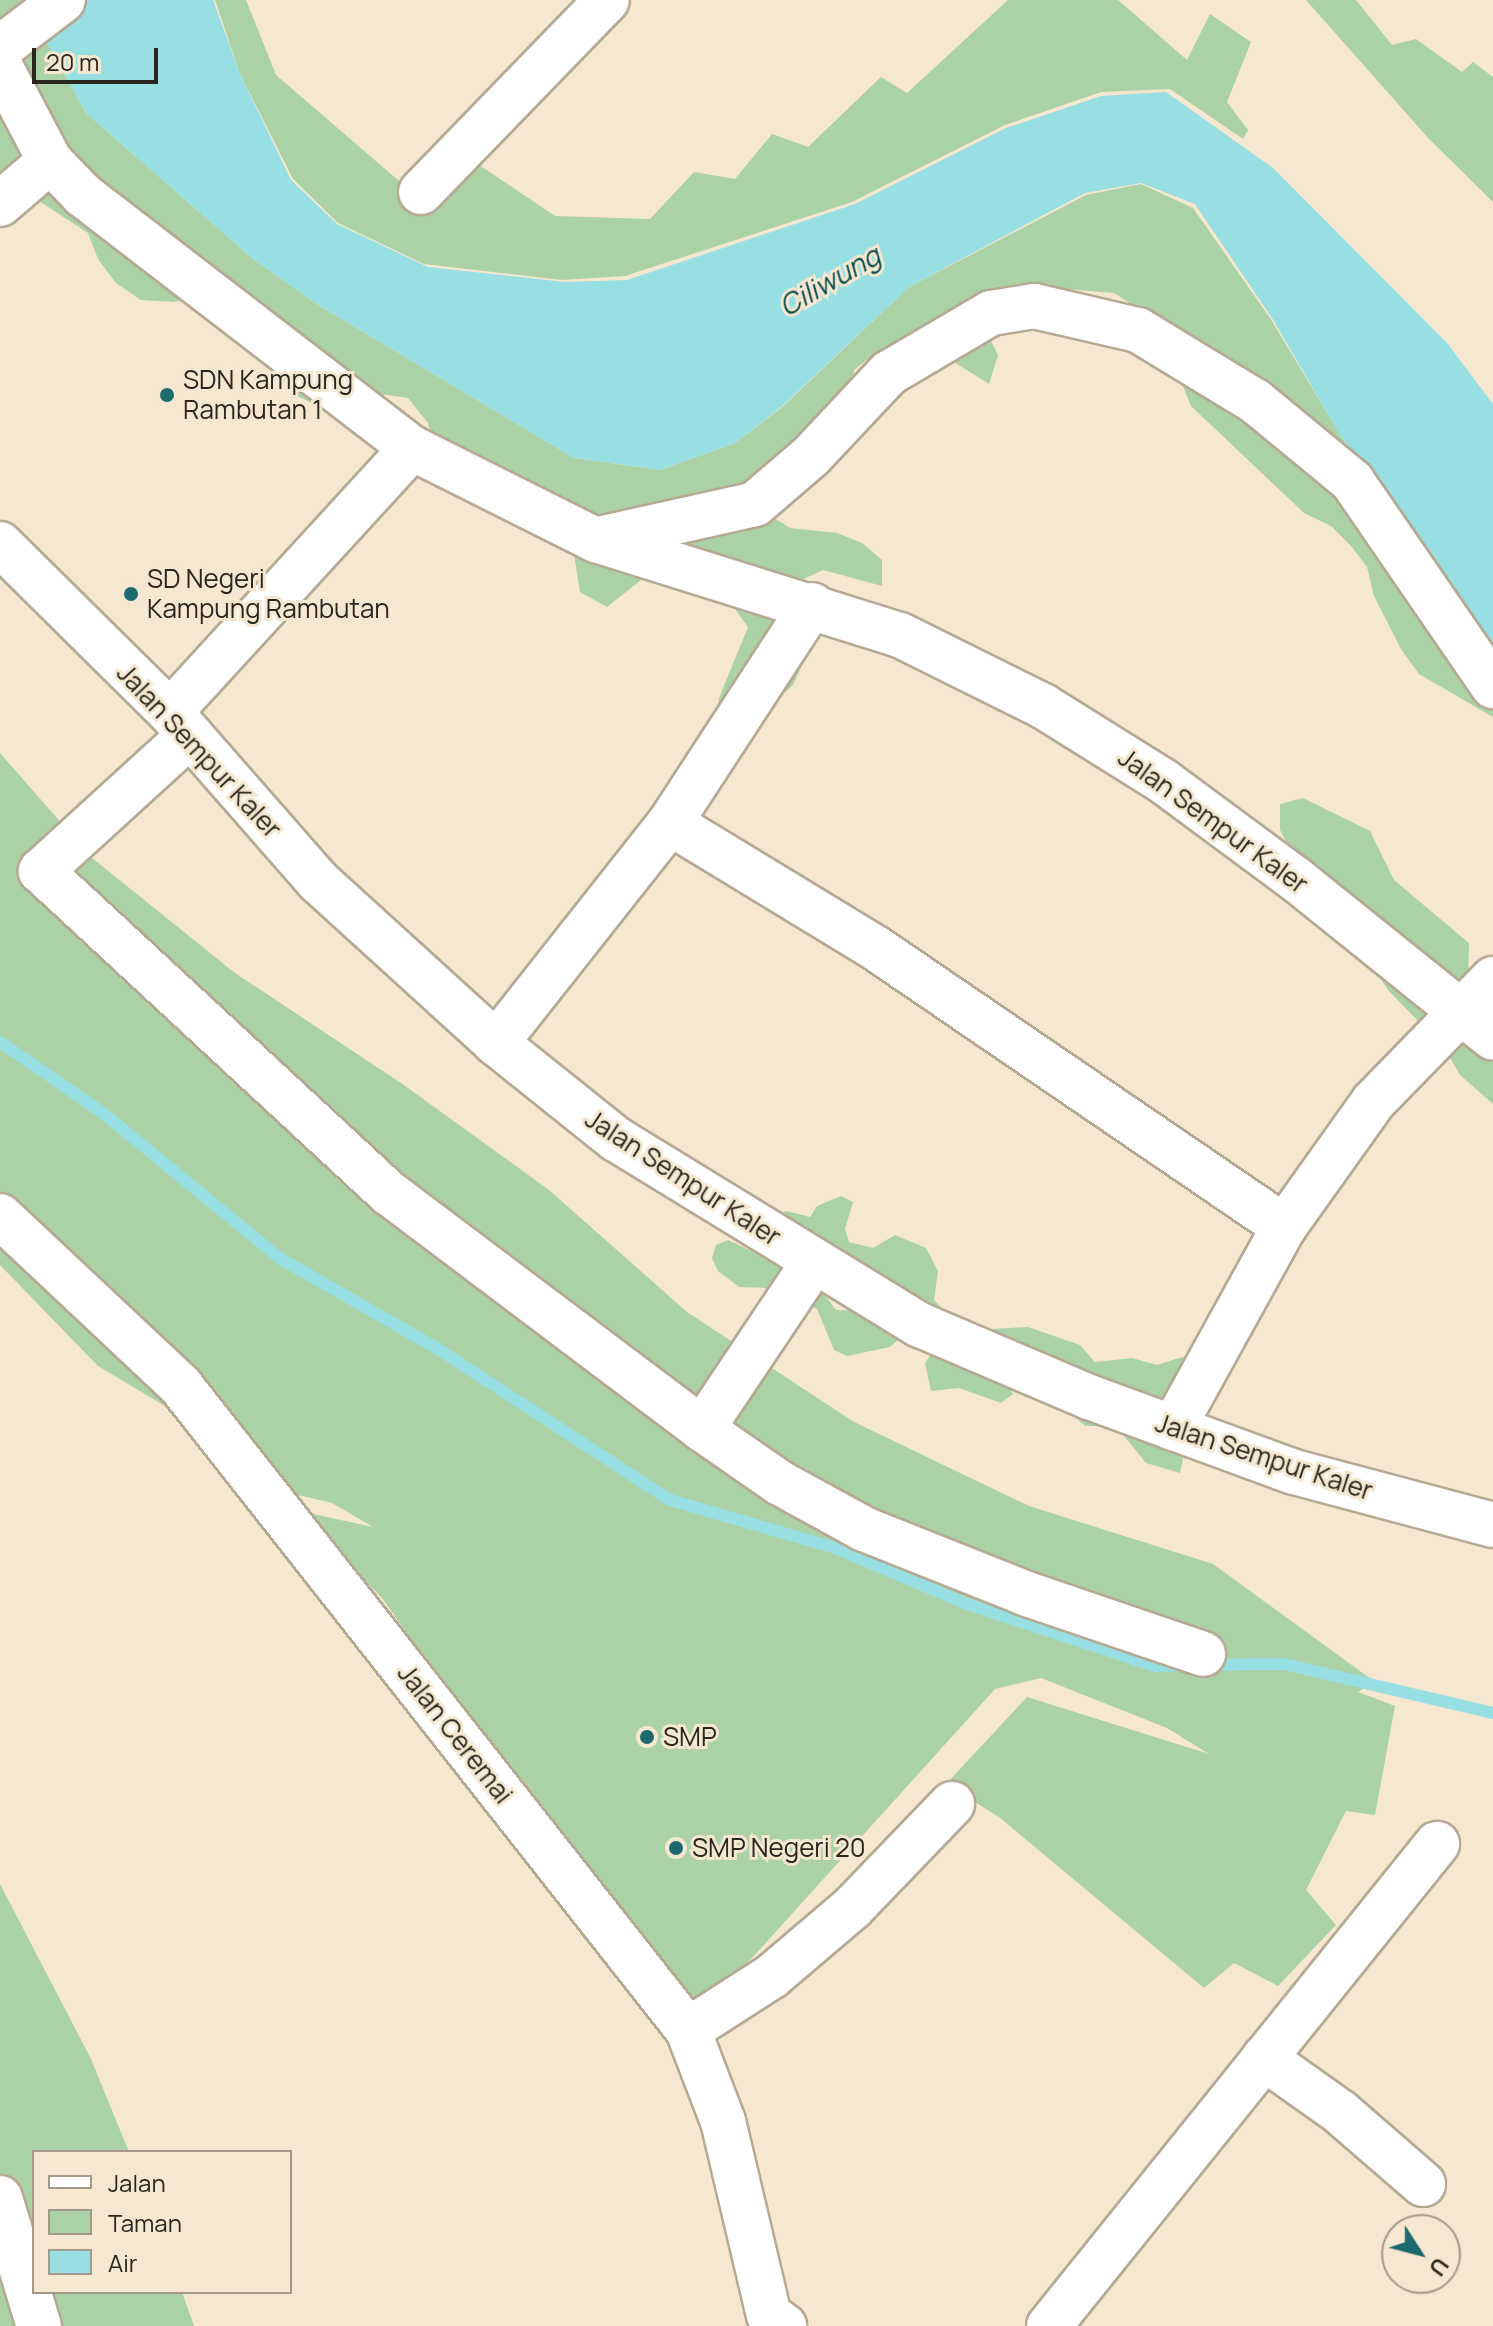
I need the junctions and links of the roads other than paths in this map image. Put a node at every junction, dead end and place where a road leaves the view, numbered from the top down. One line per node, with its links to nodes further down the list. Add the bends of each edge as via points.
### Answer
1 (63, 0): 3 (street)
2 (607, 0): 6 (street)
3 (12, 38)
4 (0, 66): 5 (street, Jalan Sempur Kaler)
5 (50, 161): 7 (street); 8 (street, Jalan Sempur Kaler, via 83,195)
6 (421, 192)
7 (0, 204)
8 (412, 448): 9 (street, Jalan Sempur Kaler); 13 (street)
9 (596, 540): 11 (street, Jalan Sempur Kaler); 12 (street, via 755,504 811,456 889,373 991,313 1034,306 1138,330 1255,401 1340,471 1426,584)
10 (0, 544): 13 (street, Jalan Sempur Kaler)
11 (812, 605): 14 (street); 16 (street, Jalan Sempur Kaler, via 900,635 1043,706 1163,781)
12 (1493, 686)
13 (180, 724): 17 (street, Jalan Sempur Kaler, via 318,881); 22 (street, via 41,871 389,1193)
14 (670, 823): 17 (street); 19 (street, via 877,949)
15 (1493, 979): 16 (street)
16 (1478, 1024): 19 (street, via 1373,1102)
17 (496, 1043): 20 (street, Jalan Sempur Kaler, via 616,1139)
18 (0, 1216): 27 (street, Jalan Ceremai, via 180,1385)
19 (1284, 1227): 21 (street)
20 (814, 1262): 21 (street, Jalan Sempur Kaler, via 920,1325); 22 (street)
21 (1173, 1428): 23 (street, Jalan Sempur Kaler, via 1294,1472)
22 (702, 1429): 24 (street, via 780,1483 864,1529 1027,1594)
23 (1493, 1525)
24 (1203, 1654)
25 (952, 1804): 27 (street, via 853,1907 772,1976)
26 (1437, 1844): 28 (street)
27 (688, 2030): 31 (street, Jalan Ceremai, via 723,2121)
28 (1264, 2058): 29 (street, via 1340,2112); 33 (street)
29 (1423, 2184)
30 (1, 2201): 32 (street)
31 (771, 2322)
32 (39, 2326)
33 (1049, 2326)

